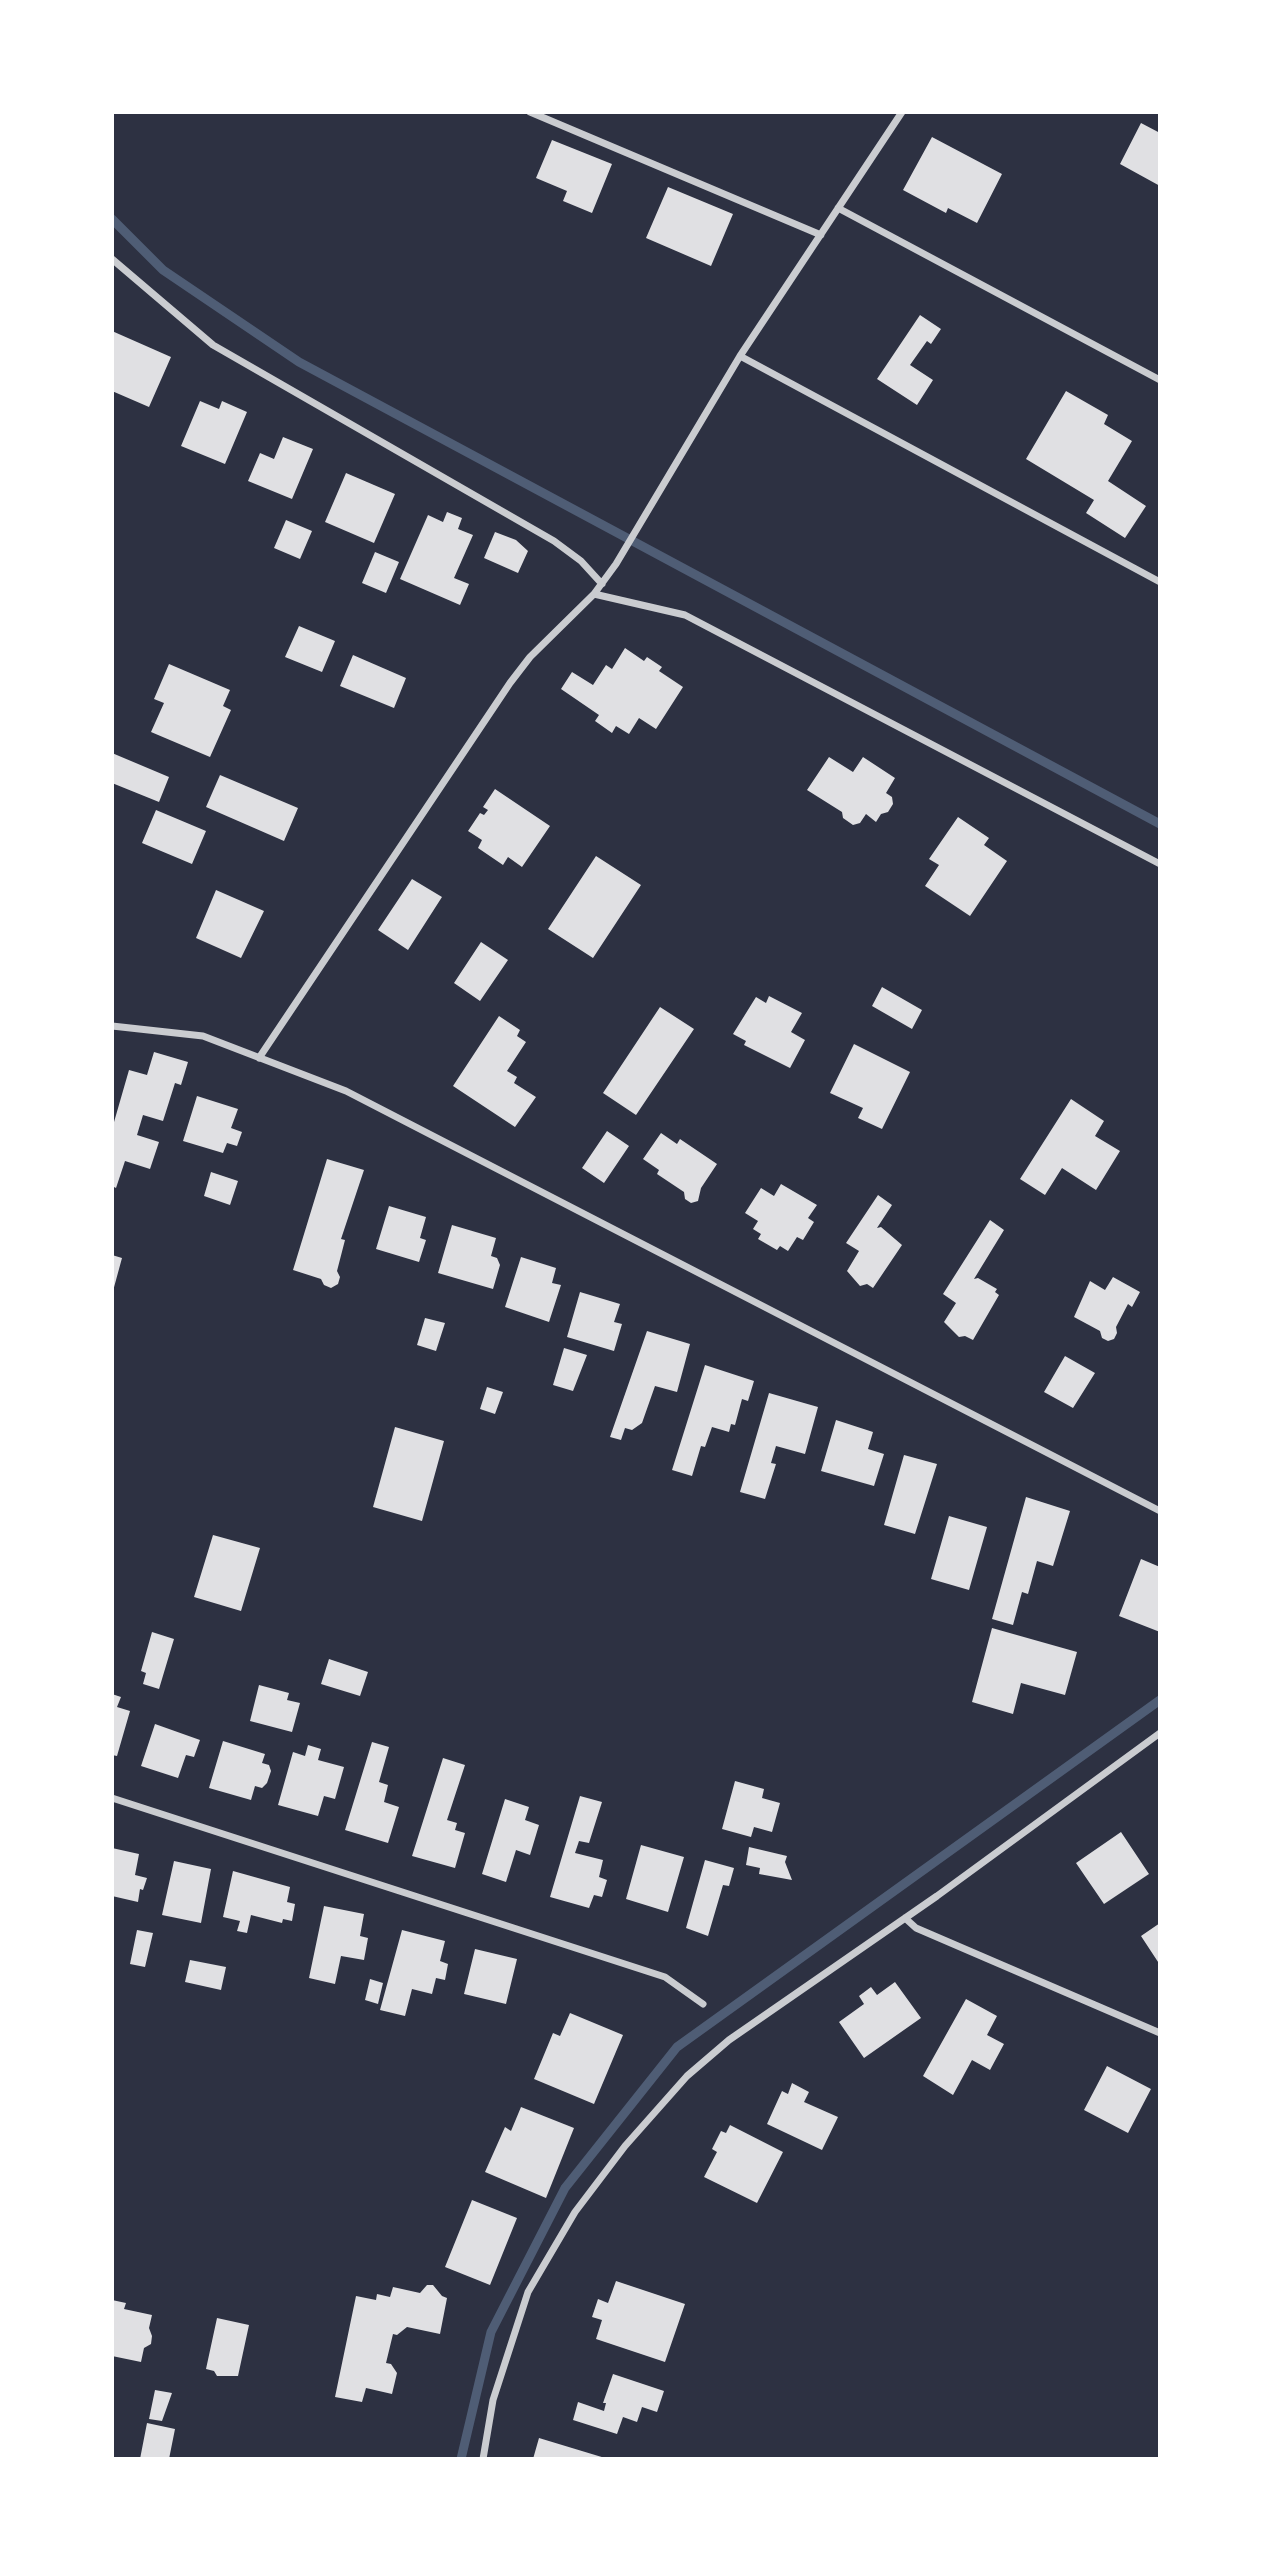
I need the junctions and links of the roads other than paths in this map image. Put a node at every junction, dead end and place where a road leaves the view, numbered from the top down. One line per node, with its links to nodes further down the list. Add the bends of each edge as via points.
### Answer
1 (530, 112): 4 (street)
2 (902, 112): 3 (street)
3 (838, 208): 4 (street); 7 (street)
4 (821, 235): 6 (street)
5 (112, 259): 9 (street, via 214,345 554,541)
6 (740, 356): 8 (street); 9 (street)
7 (1160, 380)
8 (1160, 582)
9 (602, 584): 10 (street)
10 (594, 594): 11 (street, via 685,615); 13 (street, via 510,683)
11 (1160, 864)
12 (112, 1026): 13 (street, via 203,1036)
13 (259, 1058): 14 (street, via 357,1096)
14 (1160, 1511)
15 (1160, 1733): 17 (street)
16 (112, 1798): 18 (street, via 665,1977)
17 (905, 1918): 19 (street, via 916,1928); 20 (street, via 729,2040 687,2076 625,2146 575,2213 528,2292 493,2400)
18 (703, 2004)
19 (1160, 2032)
20 (483, 2459)

